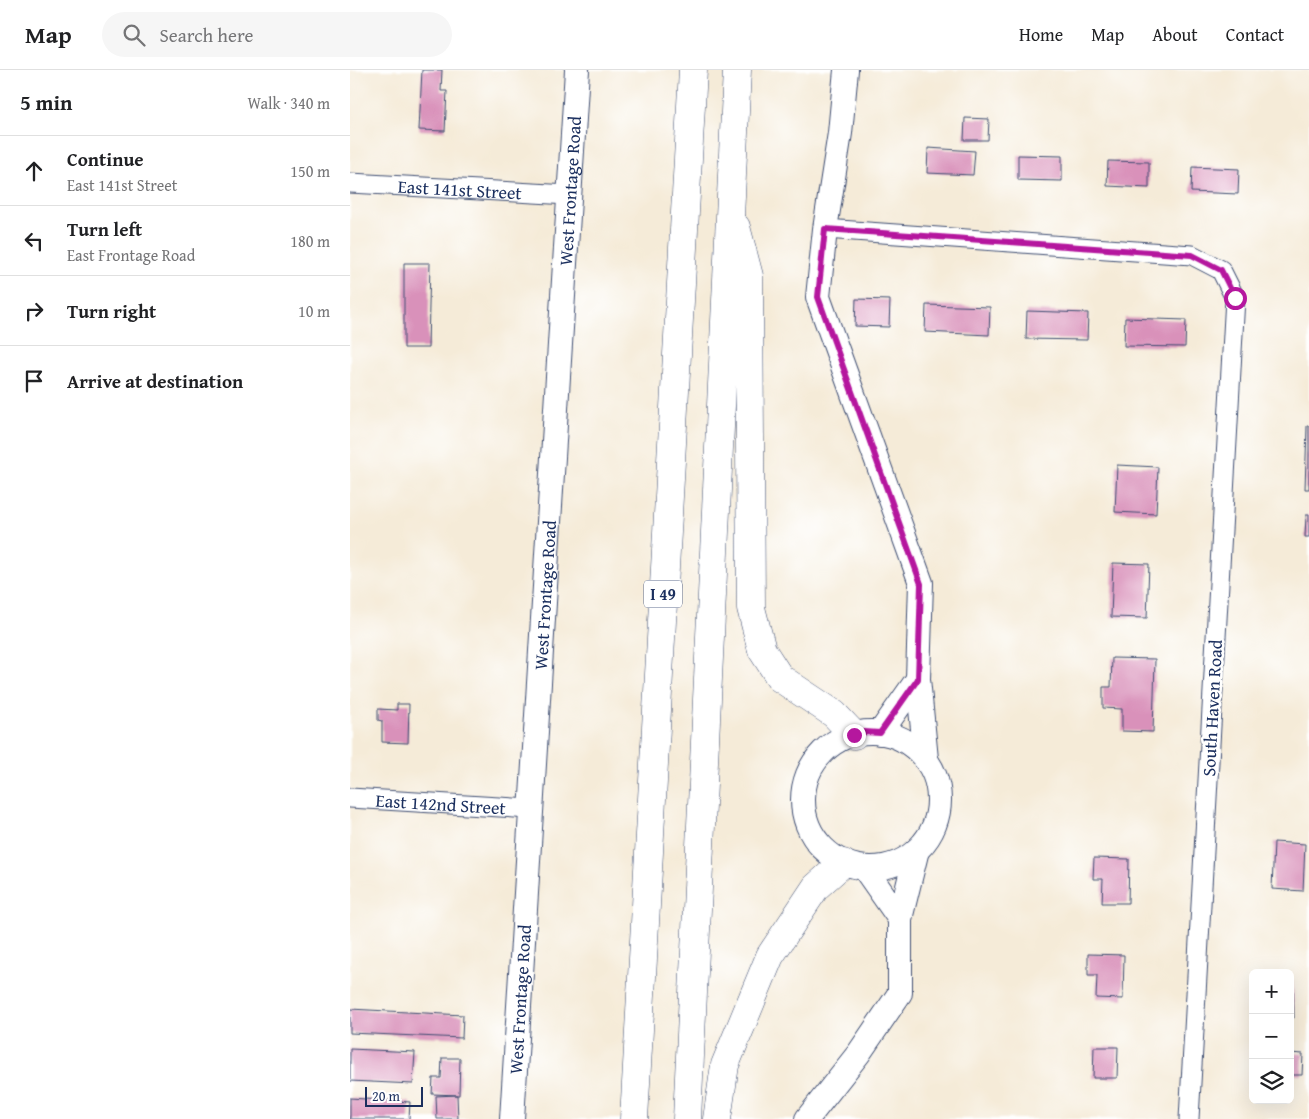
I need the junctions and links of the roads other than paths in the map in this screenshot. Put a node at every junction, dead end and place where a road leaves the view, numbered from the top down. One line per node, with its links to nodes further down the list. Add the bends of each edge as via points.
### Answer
1 (577, 70): 6 (street, West Frontage Road)
2 (693, 70): 18 (highway, I 49)
3 (737, 70): 7 (highway)
4 (846, 70): 8 (street)
5 (350, 183): 6 (street, East 141st Street)
6 (569, 196): 13 (street, West Frontage Road)
7 (729, 203): 10 (highway, via 749,276 751,608 762,650 780,678); 19 (highway)
8 (825, 229): 9 (street, via 818,297 921,584); 22 (street, South Haven Road, via 1192,255 1221,270 1235,298)
9 (918, 679): 10 (street); 11 (street)
10 (867, 734): 11 (street, via 909,743); 15 (street, via 842,739 823,752 810,770 803,791 804,813 811,834 825,851)
11 (926, 759): 14 (street, via 937,779 940,802 936,825 924,845)
12 (350, 798): 13 (street, East 142nd Street)
13 (531, 809): 17 (street, West Frontage Road)
14 (917, 850): 15 (street, via 907,859 887,867); 16 (street)
15 (854, 866): 16 (street); 20 (highway, via 816,888 770,956 725,1065)
16 (900, 919): 21 (street, via 900,993 859,1053)
17 (512, 1119)
18 (634, 1119)
19 (687, 1119)
20 (717, 1119)
21 (807, 1119)
22 (1189, 1119)

